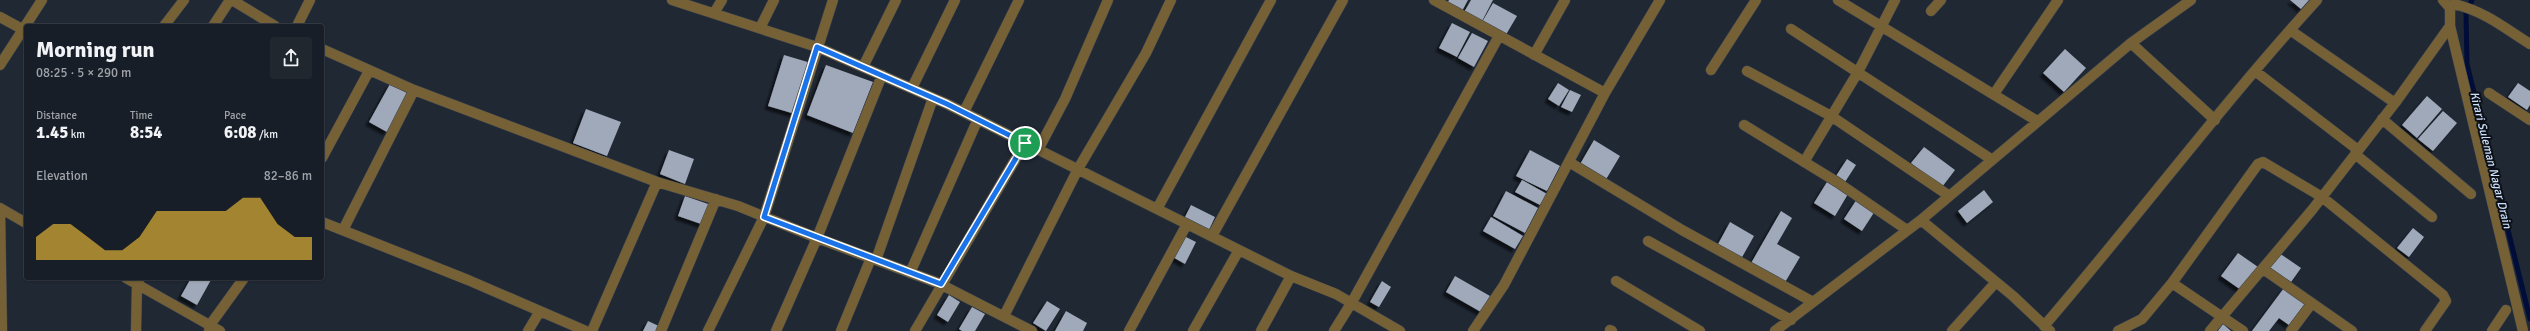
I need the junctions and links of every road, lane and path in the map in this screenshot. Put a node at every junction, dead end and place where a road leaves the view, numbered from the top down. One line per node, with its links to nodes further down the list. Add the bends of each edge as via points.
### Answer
1 (42, 0): 31 (street)
2 (184, 0): 32 (street)
3 (231, 0): 33 (street); 34 (street)
4 (310, 0): 35 (street)
5 (672, 0): 29 (street)
6 (722, 0): 29 (street)
7 (774, 0): 39 (street)
8 (833, 0): 46 (street)
9 (896, 0): 50 (street)
10 (955, 0): 57 (street)
11 (1019, 0): 64 (street)
12 (1108, 0): 73 (street, via 1065,99)
13 (1171, 0): 79 (street, via 1146,53)
14 (1271, 0): 86 (street)
15 (1343, 0): 95 (street)
16 (1434, 0): 43 (street)
17 (1565, 0): 48 (street)
18 (1660, 0): 59 (street)
19 (1756, 0): 51 (street)
20 (1838, 0): 37 (street)
21 (1895, 0): 37 (street)
22 (1941, 0): 28 (street)
23 (2058, 0): 61 (street)
24 (2190, 0): 44 (street)
25 (2317, 0): 42 (street)
26 (2443, 0): 38 (street, via 2450,8)
27 (2459, 6): 45 (street, via 2493,18)
28 (1931, 11)
29 (714, 13): 39 (street)
30 (0, 18): 40 (street)
31 (25, 24)
32 (166, 24)
33 (214, 24)
34 (272, 24)
35 (298, 24)
36 (24, 26): 40 (street)
37 (1881, 26): 55 (street); 61 (street)
38 (2450, 26): 63 (street); 149 (street)
39 (760, 28): 46 (street)
40 (22, 29): 49 (street)
41 (1791, 29): 55 (street)
42 (2290, 30): 54 (street); 63 (street)
43 (1499, 36): 48 (street); 111 (street)
44 (2131, 43): 68 (street); 70 (street)
45 (2530, 44)
46 (817, 47): 50 (street); 87 (street)
47 (324, 50): 52 (street)
48 (1534, 55): 59 (street)
49 (0, 65)
50 (863, 67): 56 (street)
51 (1711, 70)
52 (369, 71): 58 (street); 75 (street)
53 (1747, 71): 65 (street)
54 (2255, 71): 68 (street); 74 (street)
55 (1858, 72): 65 (street); 76 (street)
56 (882, 75): 57 (street); 96 (street)
57 (912, 88): 62 (street)
58 (414, 90): 80 (street); 93 (street)
59 (1605, 92): 77 (street)
60 (2488, 92): 69 (street)
61 (1994, 94): 70 (street)
62 (933, 98): 64 (street); 100 (street)
63 (2395, 103): 67 (street)
64 (964, 112): 66 (street)
65 (1830, 116): 78 (street); 82 (street)
66 (978, 119): 72 (street); 102 (street)
67 (2382, 119): 74 (street); 81 (street)
68 (2214, 120): 120 (street)
69 (2530, 120)
70 (2037, 121): 76 (street)
71 (1744, 125): 78 (street)
72 (1025, 143): 73 (street); 109 (street)
73 (1038, 150): 79 (street)
74 (2357, 152): 83 (street); 88 (street)
75 (324, 154)
76 (1991, 159): 82 (street)
77 (1569, 162): 112 (street, via 1682,230); 138 (street, via 1504,285)
78 (1804, 162): 94 (street, via 1876,207)
79 (1078, 169): 86 (street); 116 (street)
80 (658, 182): 84 (street); 126 (street)
81 (2471, 194)
82 (1948, 195): 89 (street)
83 (2322, 197): 101 (street); 108 (street, via 2268,163 2258,164); 147 (street, via 2443,295 2446,300 2443,307)
84 (716, 199): 87 (street); 127 (street)
85 (0, 208): 90 (street); 97 (street)
86 (1157, 209): 92 (street)
87 (764, 217): 96 (street); 128 (street)
88 (2432, 217)
89 (1921, 220): 94 (street); 107 (street)
90 (24, 222)
91 (324, 223): 93 (street)
92 (1187, 224): 95 (street); 133 (street)
93 (344, 230): 115 (street)
94 (1907, 230): 112 (street)
95 (1212, 236): 99 (street)
96 (816, 238): 100 (street); 129 (street)
97 (0, 240): 110 (street)
98 (1648, 241): 118 (street)
99 (1239, 250): 103 (street); 134 (street)
100 (873, 259): 102 (street); 130 (street)
101 (2263, 269): 113 (street); 117 (street)
102 (910, 273): 109 (street)
103 (1291, 276): 111 (street); 135 (street)
104 (243, 280): 119 (street)
105 (139, 281): 119 (street); 122 (street)
106 (1616, 281): 139 (street)
107 (1996, 282): 120 (street); 141 (street)
108 (2172, 283): 117 (street); 142 (street, via 2142,320)
109 (941, 284): 116 (street); 131 (street)
110 (1, 285): 121 (street)
111 (1352, 302): 136 (street); 137 (street)
112 (1813, 302): 118 (street)
113 (2312, 303): 145 (street); 146 (street)
114 (2506, 310): 148 (street)
115 (540, 311): 124 (street); 125 (street)
116 (1004, 316): 132 (street)
117 (2222, 316): 143 (street); 144 (street)
118 (1791, 320): 140 (street)
119 (209, 328): 123 (street)
120 (2047, 328)
121 (2, 331)
122 (136, 331)
123 (220, 331)
124 (528, 331)
125 (586, 331)
126 (592, 331)
127 (661, 331)
128 (708, 331)
129 (776, 331)
130 (841, 331)
131 (915, 331)
132 (1032, 331)
133 (1129, 331)
134 (1193, 331)
135 (1261, 331)
136 (1334, 331)
137 (1400, 331)
138 (1473, 331)
139 (1700, 331)
140 (1775, 331)
141 (1952, 331)
142 (2118, 331)
143 (2210, 331)
144 (2242, 331)
145 (2291, 331)
146 (2352, 331)
147 (2425, 331)
148 (2492, 331)
149 (2523, 331)

